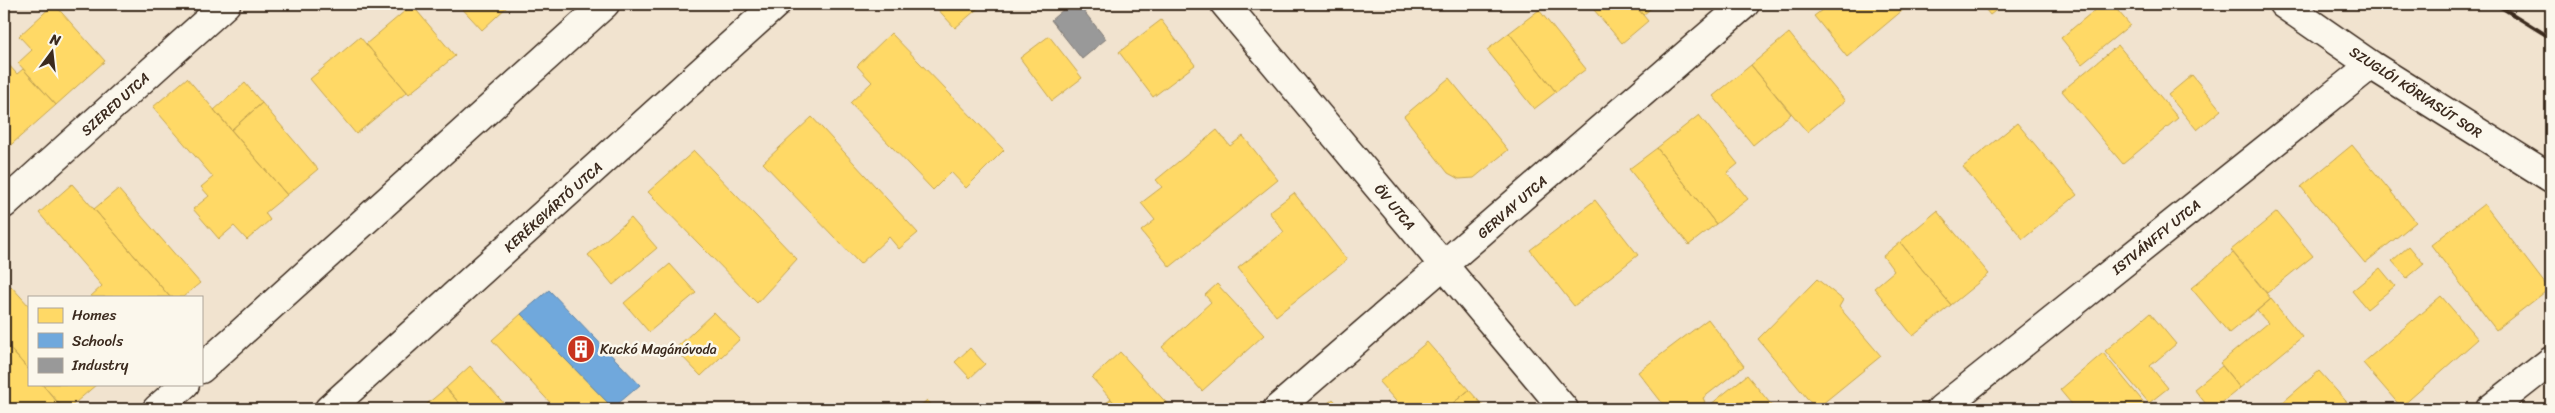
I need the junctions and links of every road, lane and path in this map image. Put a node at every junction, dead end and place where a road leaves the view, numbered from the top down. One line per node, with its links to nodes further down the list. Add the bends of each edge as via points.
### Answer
1 (226, 4): 9 (street, SZERED UTCA)
2 (604, 4): 12 (street)
3 (776, 4): 15 (street, KERÉKGYÁRTÓ UTCA)
4 (1225, 4): 10 (street, ÖV UTCA)
5 (1745, 4): 10 (street, GERVAY UTCA)
6 (2283, 4): 7 (street, SZUGLÓI KÖRVASÚT SOR)
7 (2371, 65): 8 (street, SZUGLÓI KÖRVASÚT SOR); 18 (street, ISTVÁNFFY UTCA)
8 (2551, 178)
9 (4, 204)
10 (1444, 266): 16 (street, GERVAY UTCA); 17 (street, ÖV UTCA)
11 (2551, 360): 19 (street)
12 (202, 368)
13 (182, 386): 14 (street)
14 (157, 409)
15 (329, 409)
16 (1277, 409)
17 (1564, 409)
18 (1941, 409)
19 (2490, 409)

